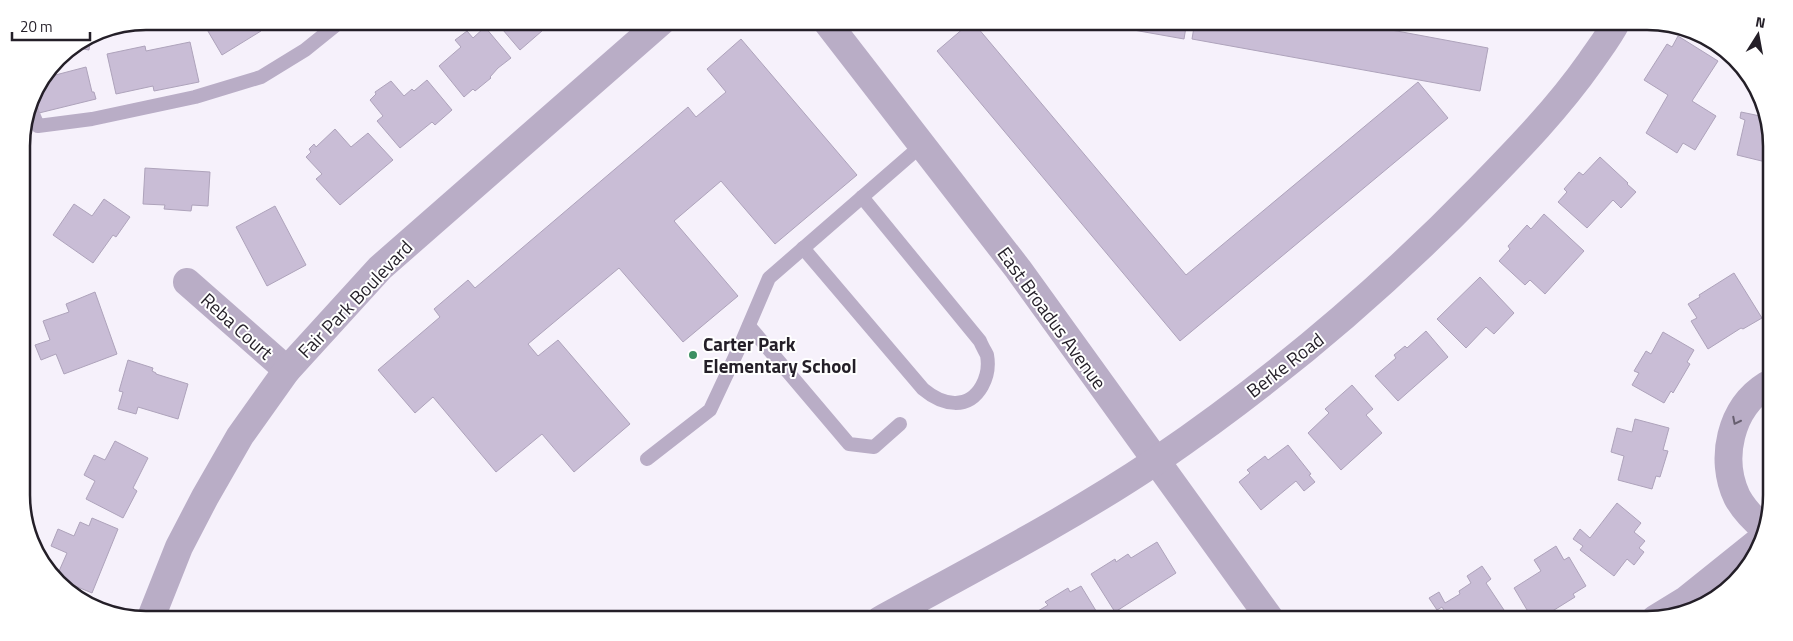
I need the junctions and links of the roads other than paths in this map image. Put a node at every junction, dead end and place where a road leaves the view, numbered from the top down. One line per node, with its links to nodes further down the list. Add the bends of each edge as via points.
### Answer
1 (330, 30): 5 (lane, via 262,77 195,97 38,126)
2 (652, 30): 11 (street, Fair Park Boulevard, via 380,268)
3 (833, 30): 6 (street, East Broadus Avenue)
4 (1611, 30): 15 (street, Berke Road, via 1570,90 1450,219 1326,333 1259,388)
5 (34, 116)
6 (922, 145): 7 (lane); 15 (street, East Broadus Avenue, via 1018,269)
7 (862, 197): 8 (lane); 8 (lane, via 980,341 988,369 985,381 969,401 957,404 944,402 923,389)
8 (804, 248): 10 (lane, via 769,278)
9 (187, 282): 11 (street, Reba Court)
10 (748, 326): 13 (lane, via 849,444 874,447); 14 (lane, via 710,410)
11 (287, 370): 19 (street, Fair Park Boulevard, via 240,436 205,497 179,547)
12 (1763, 387): 16 (street, one-way to 16, via 1744,406 1733,428 1728,451 1729,475 1738,498)
13 (900, 424)
14 (646, 459)
15 (1155, 461): 20 (street, Berke Road, via 992,560); 21 (street, East Broadus Avenue)
16 (1759, 524)
17 (1749, 550): 18 (street)
18 (1674, 608)
19 (154, 611)
20 (897, 611)
21 (1264, 611)

